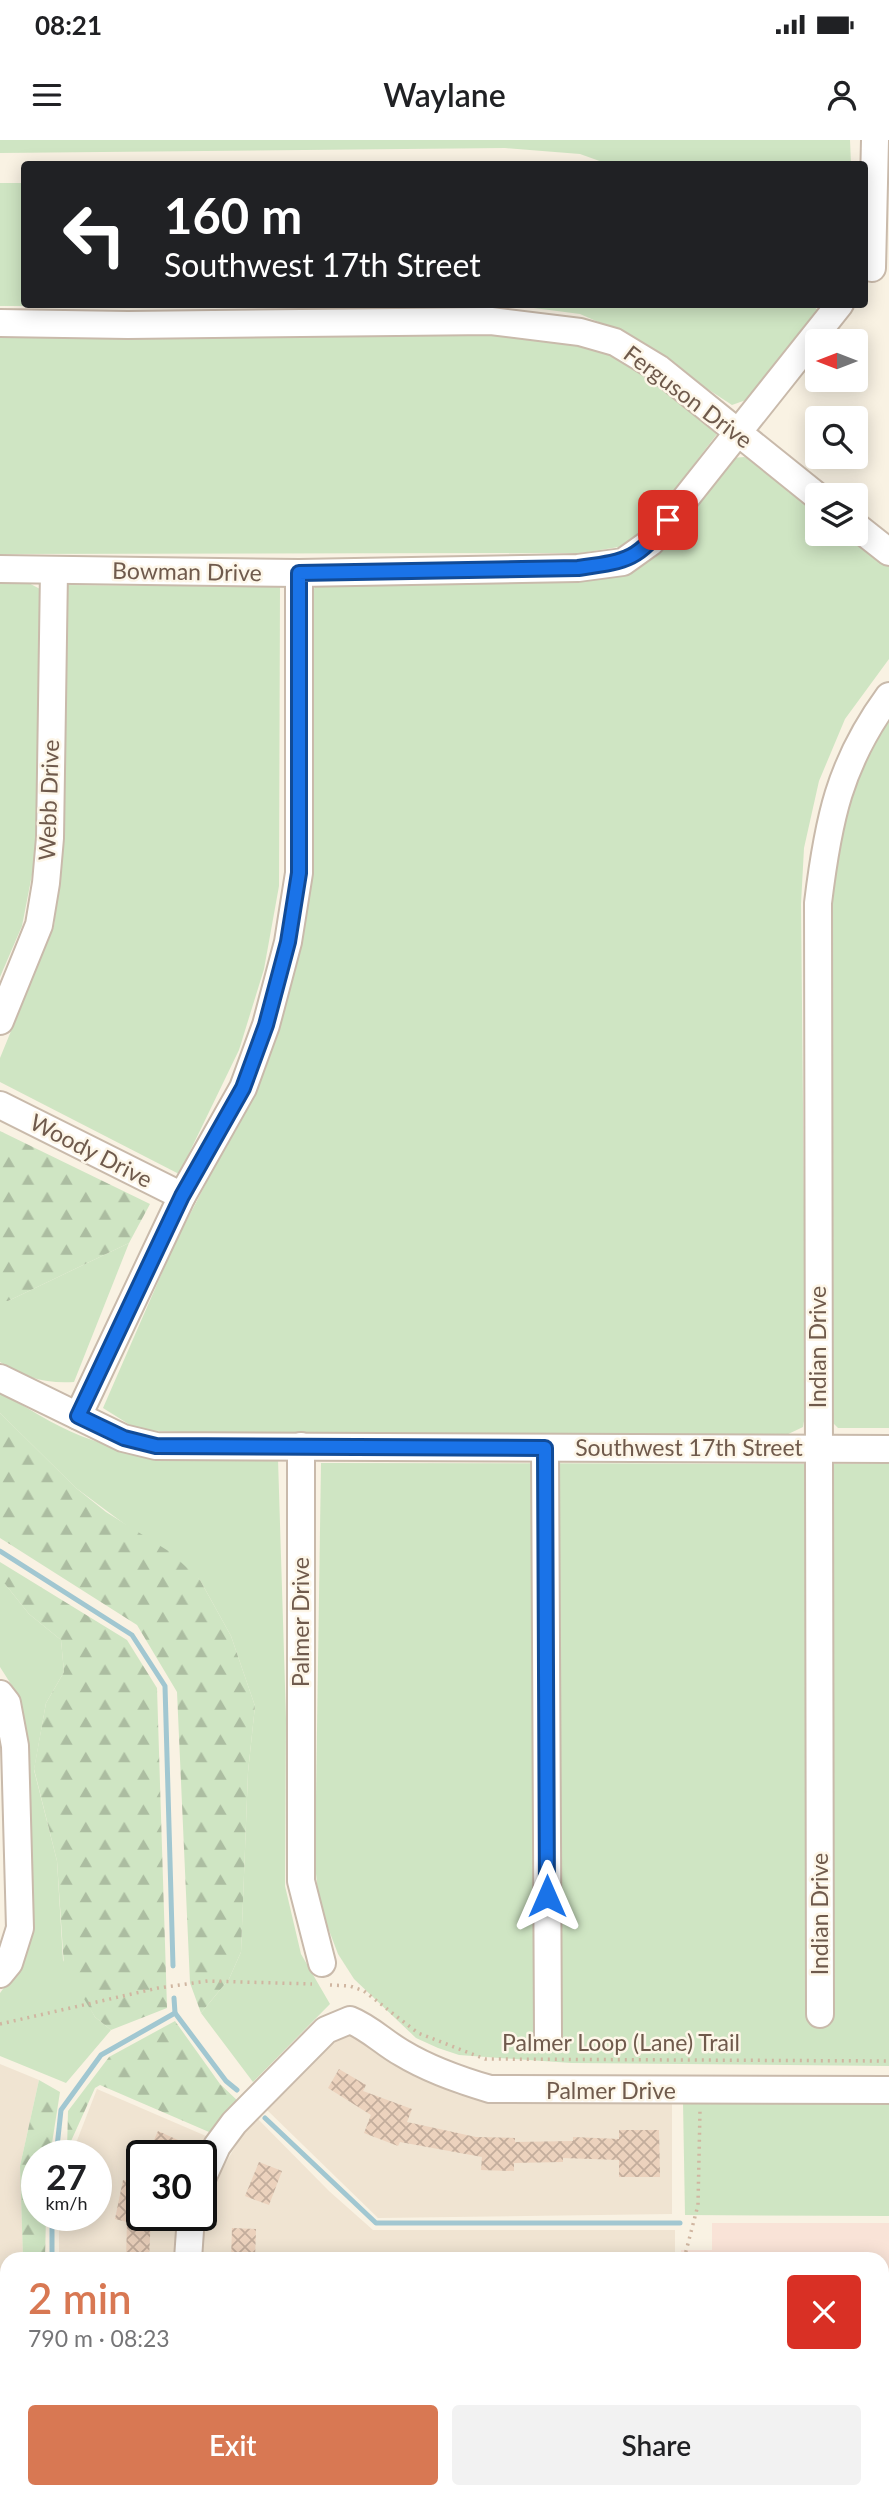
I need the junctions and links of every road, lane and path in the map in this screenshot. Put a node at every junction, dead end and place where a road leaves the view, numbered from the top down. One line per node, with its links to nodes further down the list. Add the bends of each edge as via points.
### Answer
1 (875, 140): 2 (street)
2 (875, 271)
3 (837, 308): 5 (street, Bowman Drive)
4 (0, 323): 5 (street, Ferguson Drive, via 491,321 580,331 615,342 658,369)
5 (736, 432): 6 (street, Ferguson Drive); 11 (street, Bowman Drive, via 651,542 623,562 578,568)
6 (805, 487)
7 (868, 535): 8 (street)
8 (889, 552)
9 (0, 569): 10 (street, Bowman Drive)
10 (54, 570): 11 (street, Bowman Drive); 13 (street, Webb Drive, via 46,883 39,925)
11 (299, 573): 15 (street, via 299,873 288,942 243,1088)
12 (889, 696): 20 (street, Indian Drive, via 868,725 846,771 827,829 818,903)
13 (0, 1021)
14 (0, 1105): 15 (street, Woody Drive)
15 (182, 1196): 17 (street)
16 (0, 1378): 17 (street, Southwest 17th Street)
17 (78, 1416): 18 (street, Southwest 17th Street, via 124,1438 156,1446)
18 (301, 1446): 19 (street, Southwest 17th Street); 24 (street, Palmer Drive, via 301,1881)
19 (545, 1448): 20 (street, Southwest 17th Street); 27 (street)
20 (818, 1448): 21 (street, Southwest 17th Street); 25 (street, Indian Drive)
21 (889, 1449)
22 (0, 1694): 23 (street, via 7,1703 15,1746 20,1928 9,1963)
23 (0, 1974)
24 (321, 1977): 26 (path, Palmer Loop (Lane) Trail, via 208,1981 158,1988); 28 (path, Palmer Loop (Lane) Trail, via 363,1991 418,2033 485,2059)
25 (820, 2014)
26 (0, 2024)
27 (548, 2036)
28 (889, 2061)
29 (889, 2091): 31 (street, Palmer Drive, via 490,2089 447,2077 350,2020 326,2030)
30 (700, 2108): 34 (path, via 695,2221)
31 (217, 2146)
32 (190, 2231): 33 (street)
33 (188, 2252)
34 (686, 2252)

